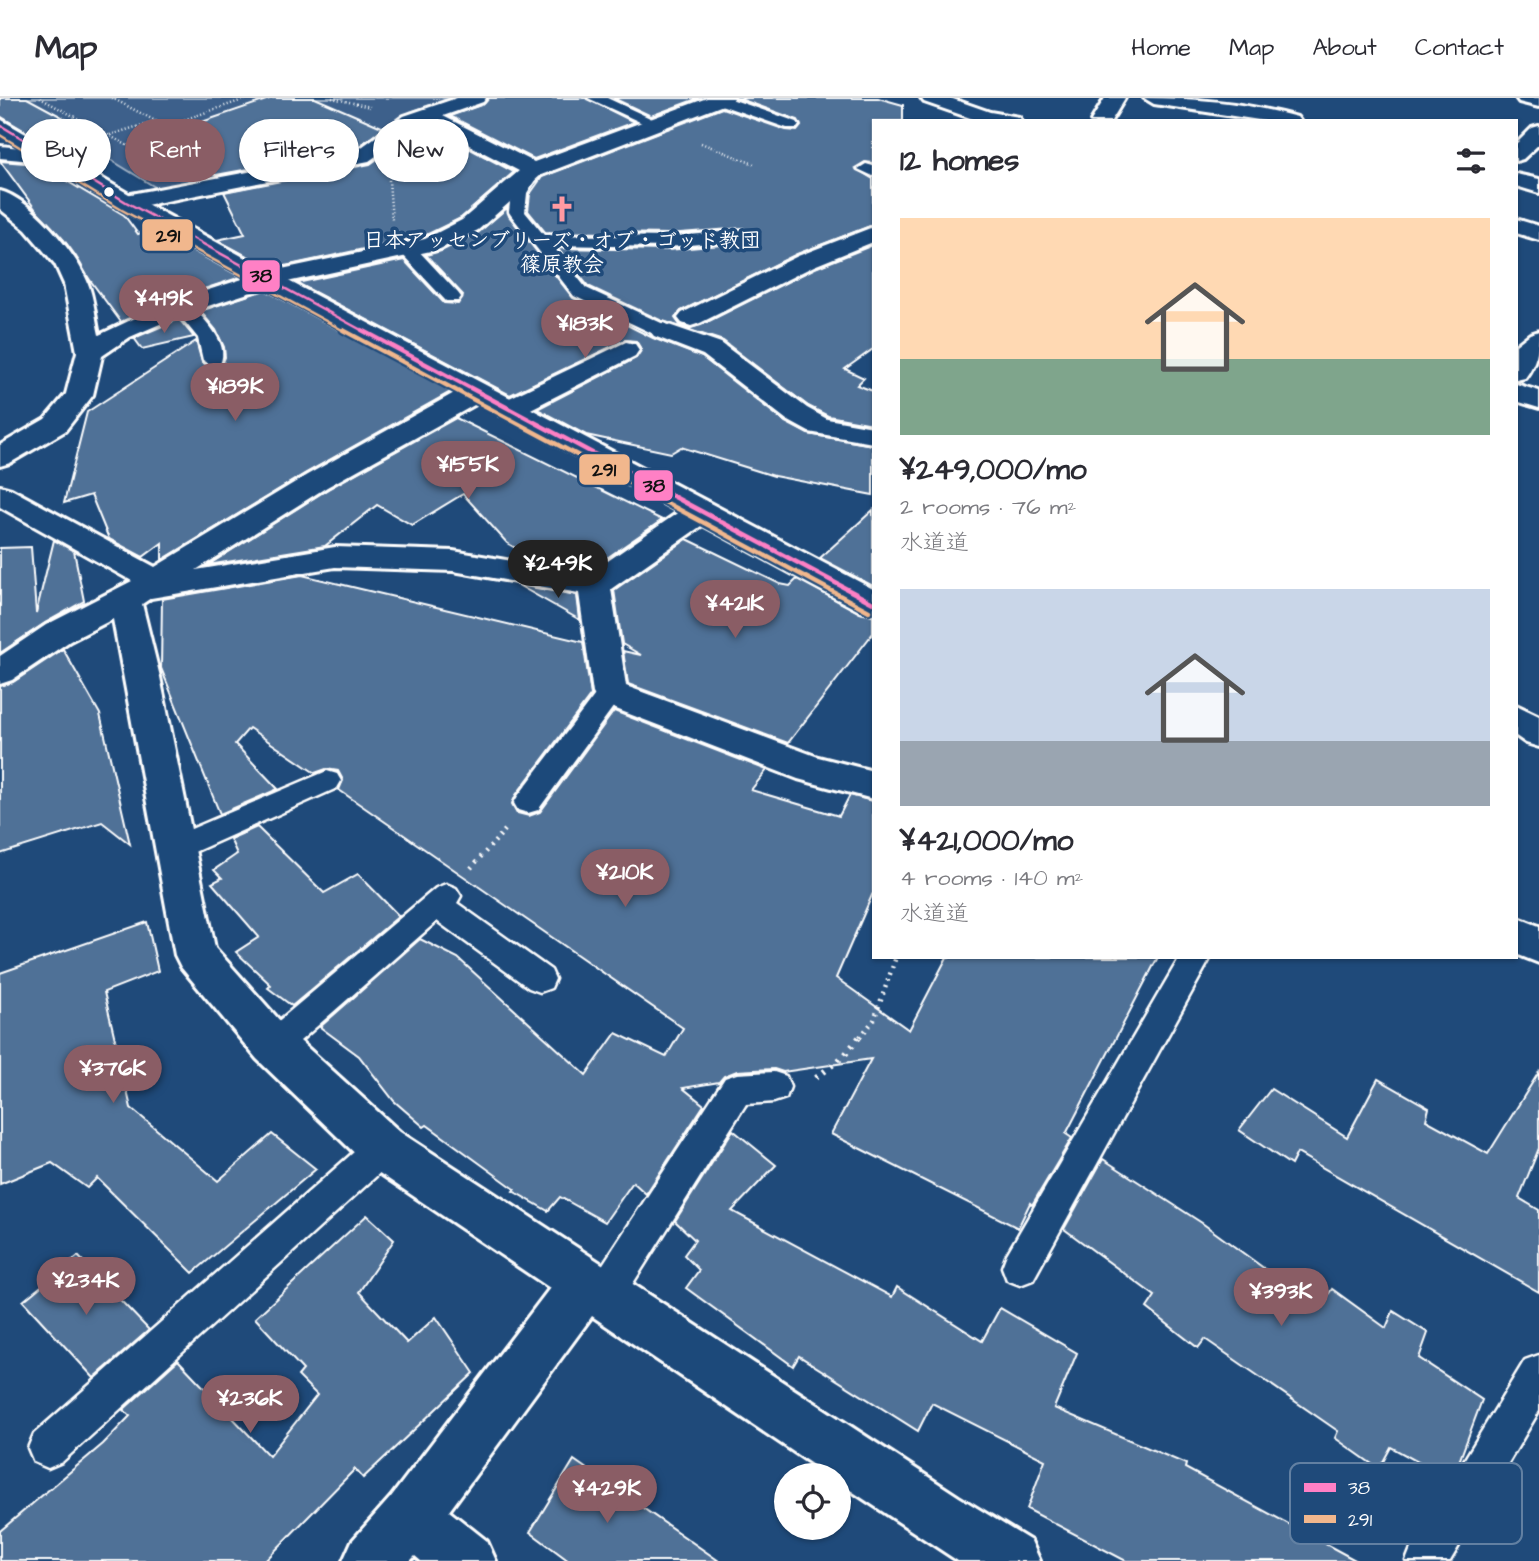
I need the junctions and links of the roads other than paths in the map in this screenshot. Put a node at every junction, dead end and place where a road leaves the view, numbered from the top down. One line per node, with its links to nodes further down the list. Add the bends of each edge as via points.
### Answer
1 (476, 98): 9 (street)
2 (595, 98): 14 (lane)
3 (931, 98): 10 (street)
4 (1115, 98): 11 (street)
5 (1154, 98): 12 (street)
6 (1526, 98): 8 (street)
7 (722, 99): 14 (street); 15 (lane)
8 (1539, 101)
9 (427, 115): 19 (street); 24 (street, via 411,120 362,157)
10 (999, 119)
11 (1102, 119)
12 (1283, 119)
13 (0, 125): 16 (street)
14 (658, 125): 19 (street)
15 (792, 125)
16 (21, 137)
17 (0, 152): 18 (street)
18 (21, 154)
19 (533, 170): 29 (lane, via 519,193 517,212); 30 (street, via 470,225 432,244)
20 (1518, 181): 22 (street)
21 (94, 182): 24 (street)
22 (1539, 186)
23 (0, 198): 38 (street, via 34,225 66,262 76,284)
24 (126, 202): 31 (street)
25 (1518, 227): 26 (street)
26 (1539, 233)
27 (742, 234): 29 (lane, via 668,242)
28 (872, 234): 34 (street, via 806,261)
29 (539, 240): 35 (lane, via 580,292)
30 (401, 251): 31 (street); 32 (lane)
31 (267, 279): 33 (street); 41 (street)
32 (452, 297)
33 (182, 307): 38 (street, via 121,332); 39 (lane, via 210,339)
34 (691, 318)
35 (663, 331): 45 (street, via 712,349 819,426)
36 (1539, 339): 40 (street, via 1527,347)
37 (626, 349): 44 (street)
38 (90, 352): 46 (street, via 79,395 55,425)
39 (213, 360)
40 (1518, 367)
41 (475, 393): 44 (street); 50 (street, via 317,481)
42 (1518, 393): 43 (street)
43 (1539, 401)
44 (509, 409): 48 (street)
45 (872, 435)
46 (0, 457)
47 (2, 498): 50 (street)
48 (700, 512): 49 (street); 51 (street)
49 (594, 585): 50 (street, via 453,561 335,556); 53 (street)
50 (141, 590): 52 (street, via 58,633); 60 (street, via 143,677)
51 (872, 602)
52 (0, 672)
53 (610, 693): 58 (street, via 811,769); 59 (lane)
54 (1518, 719): 55 (street)
55 (1539, 735): 56 (street)
56 (1518, 751)
57 (327, 781): 60 (lane)
58 (872, 785)
59 (528, 803)
60 (173, 849): 65 (street, via 196,956)
61 (1518, 935): 62 (street)
62 (1539, 946)
63 (1195, 959): 68 (lane)
64 (540, 979): 65 (lane, via 441,900)
65 (273, 1045): 67 (street)
66 (774, 1087): 69 (lane, via 737,1089)
67 (383, 1148): 69 (street); 71 (lane)
68 (1020, 1267)
69 (595, 1288): 73 (street); 77 (street)
70 (1539, 1374): 72 (lane)
71 (48, 1448)
72 (1486, 1463)
73 (411, 1517): 75 (street); 76 (street)
74 (1437, 1544): 78 (lane)
75 (372, 1561)
76 (467, 1561)
77 (1011, 1561)
78 (1427, 1561)

